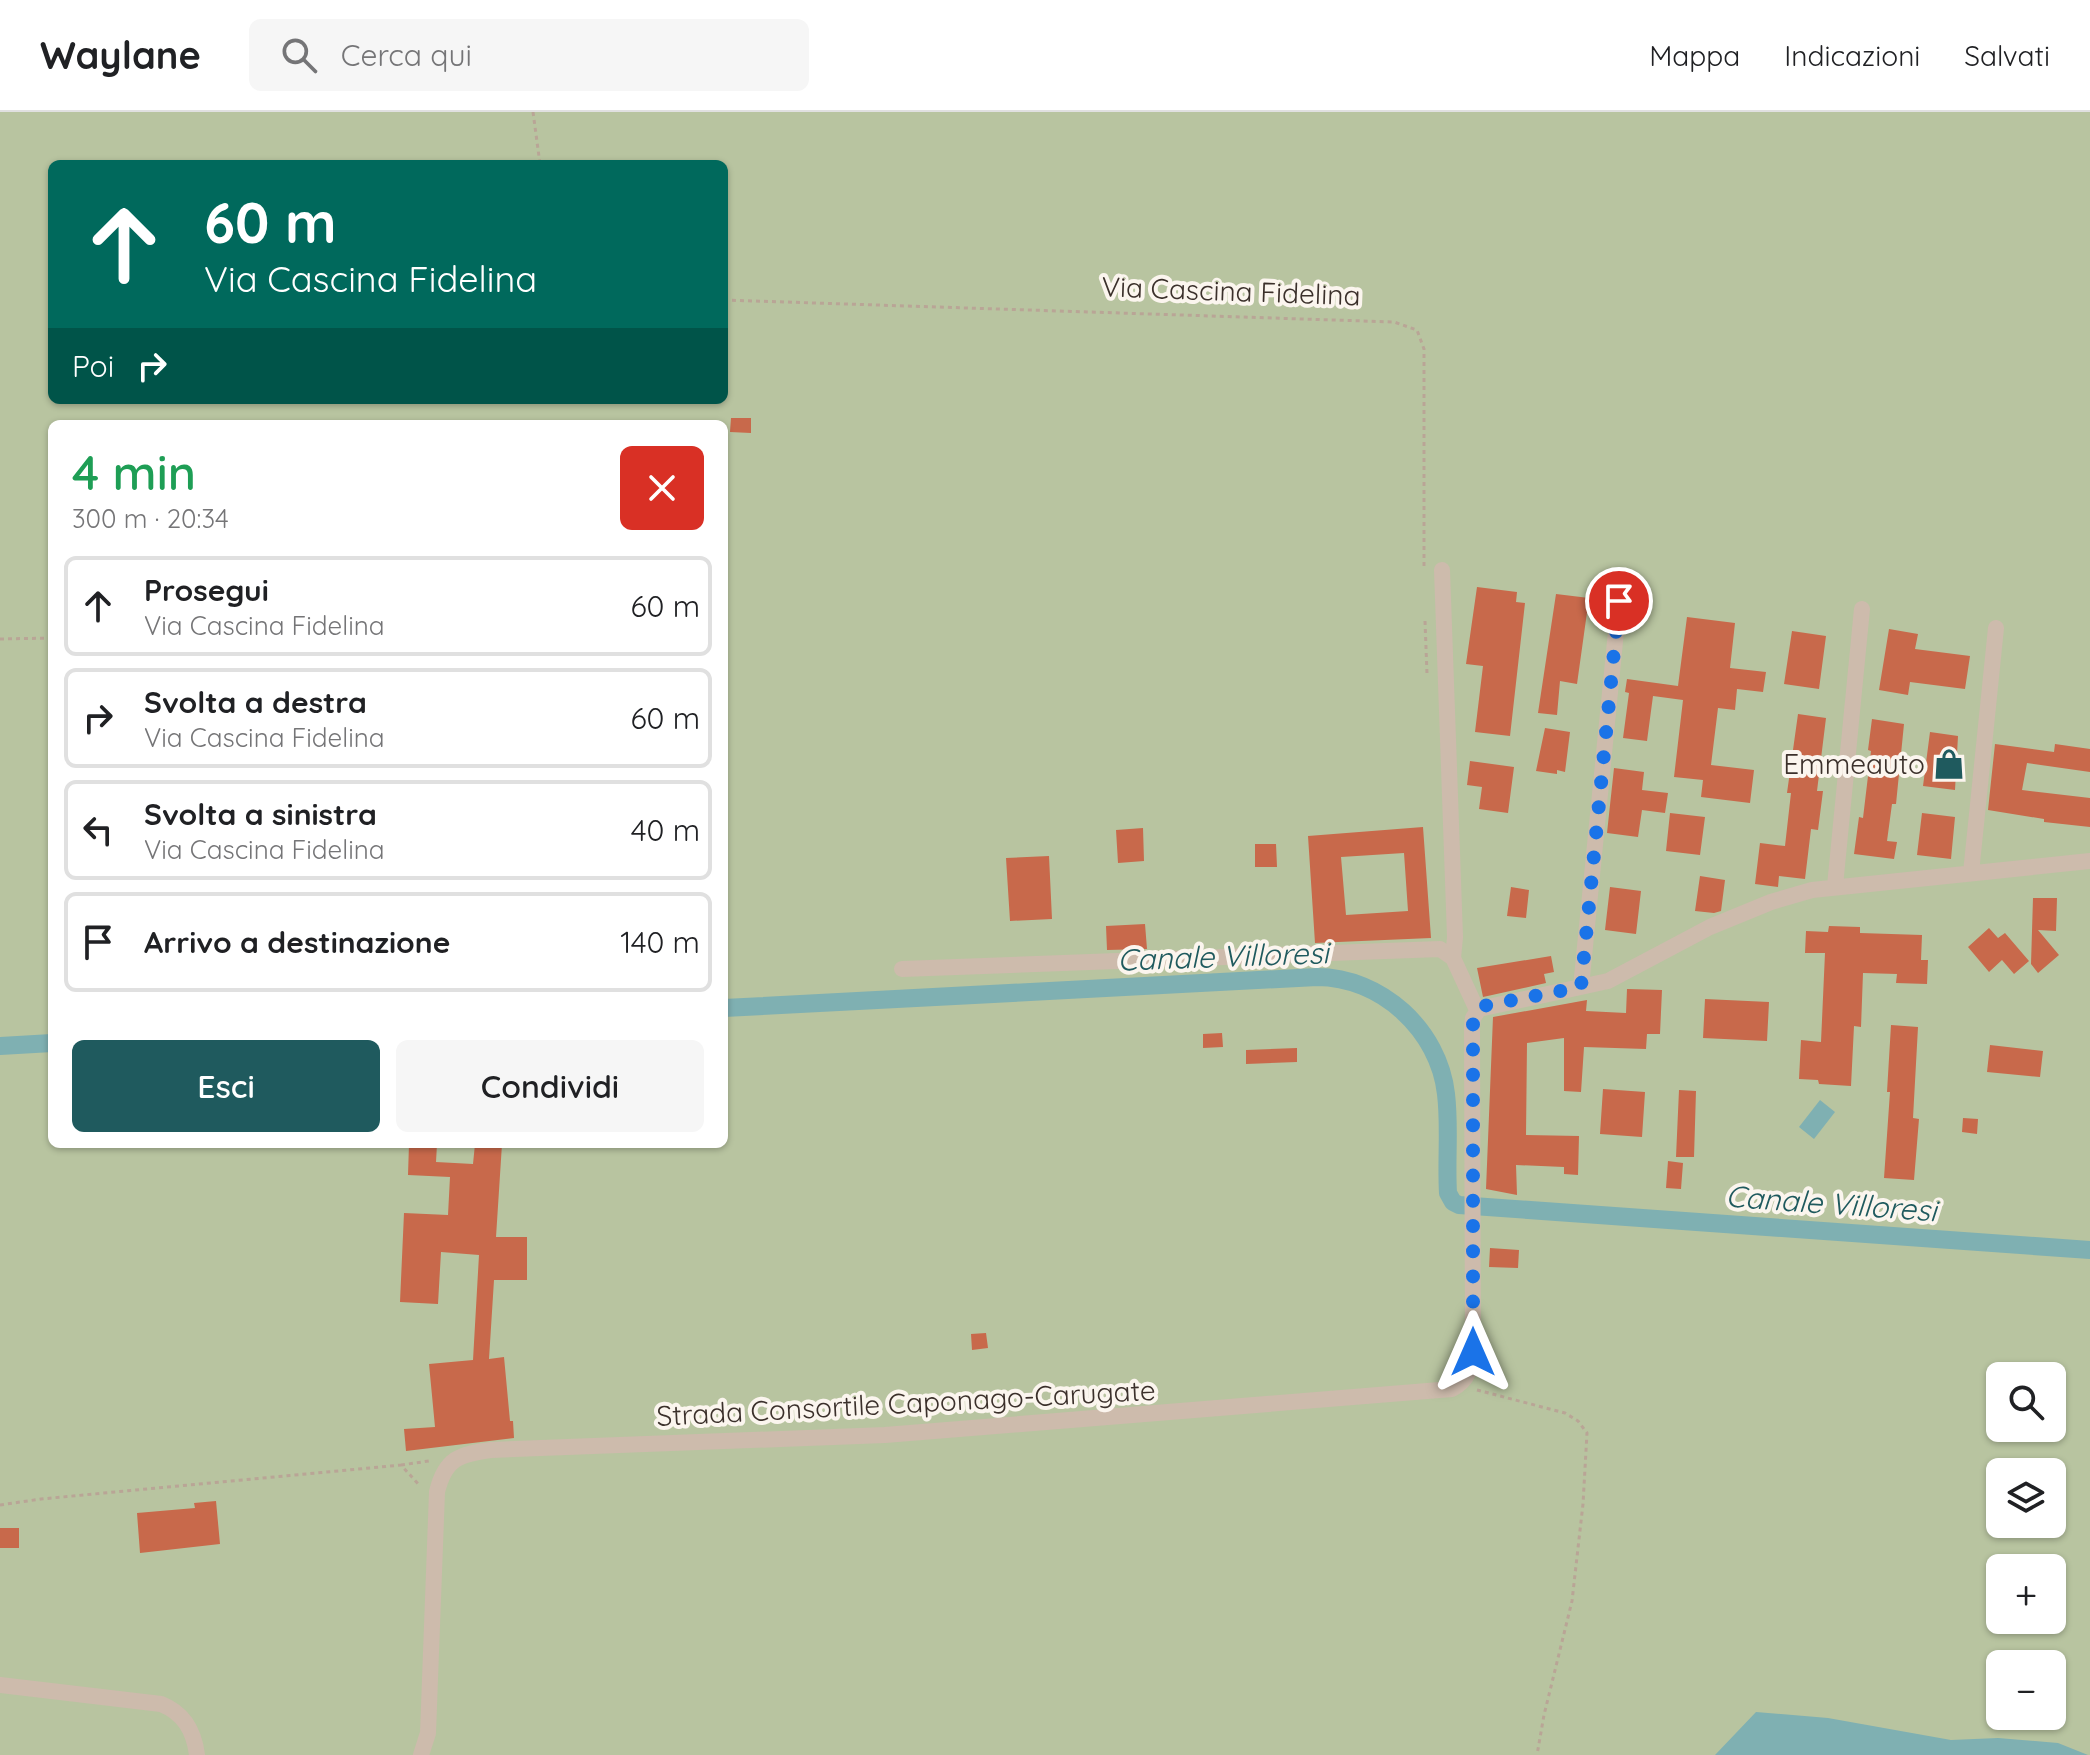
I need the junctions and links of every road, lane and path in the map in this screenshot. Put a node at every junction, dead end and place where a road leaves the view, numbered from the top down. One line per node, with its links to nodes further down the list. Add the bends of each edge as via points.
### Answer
1 (533, 112): 2 (path)
2 (539, 160)
3 (728, 300): 5 (path, Via Cascina Fidelina, via 1394,322 1417,330 1424,349)
4 (1442, 570): 16 (street)
5 (1424, 573)
6 (1619, 601): 18 (street)
7 (1862, 609): 15 (street)
8 (1425, 617): 12 (path)
9 (1996, 628): 14 (street)
10 (48, 638): 11 (path)
11 (0, 639)
12 (1426, 647)
13 (2090, 861): 14 (street)
14 (1971, 873): 15 (street)
15 (1835, 886): 18 (street, via 1743,912 1608,981)
16 (1453, 958): 17 (street, via 1440,949); 19 (street)
17 (902, 969)
18 (1581, 987): 19 (street)
19 (1477, 1010): 20 (street, via 1472,1027 1472,1361)
20 (1459, 1385): 25 (street, Strada Consortile Caponago-Carugate, via 1443,1392 885,1435 465,1454 450,1463 437,1492 428,1733); 26 (path, via 1565,1413 1587,1433 1572,1601)
21 (422, 1488): 22 (path, via 401,1465)
22 (0, 1505)
23 (0, 1685): 24 (street, via 161,1704 183,1718)
24 (197, 1755)
25 (421, 1755)
26 (1537, 1755)

